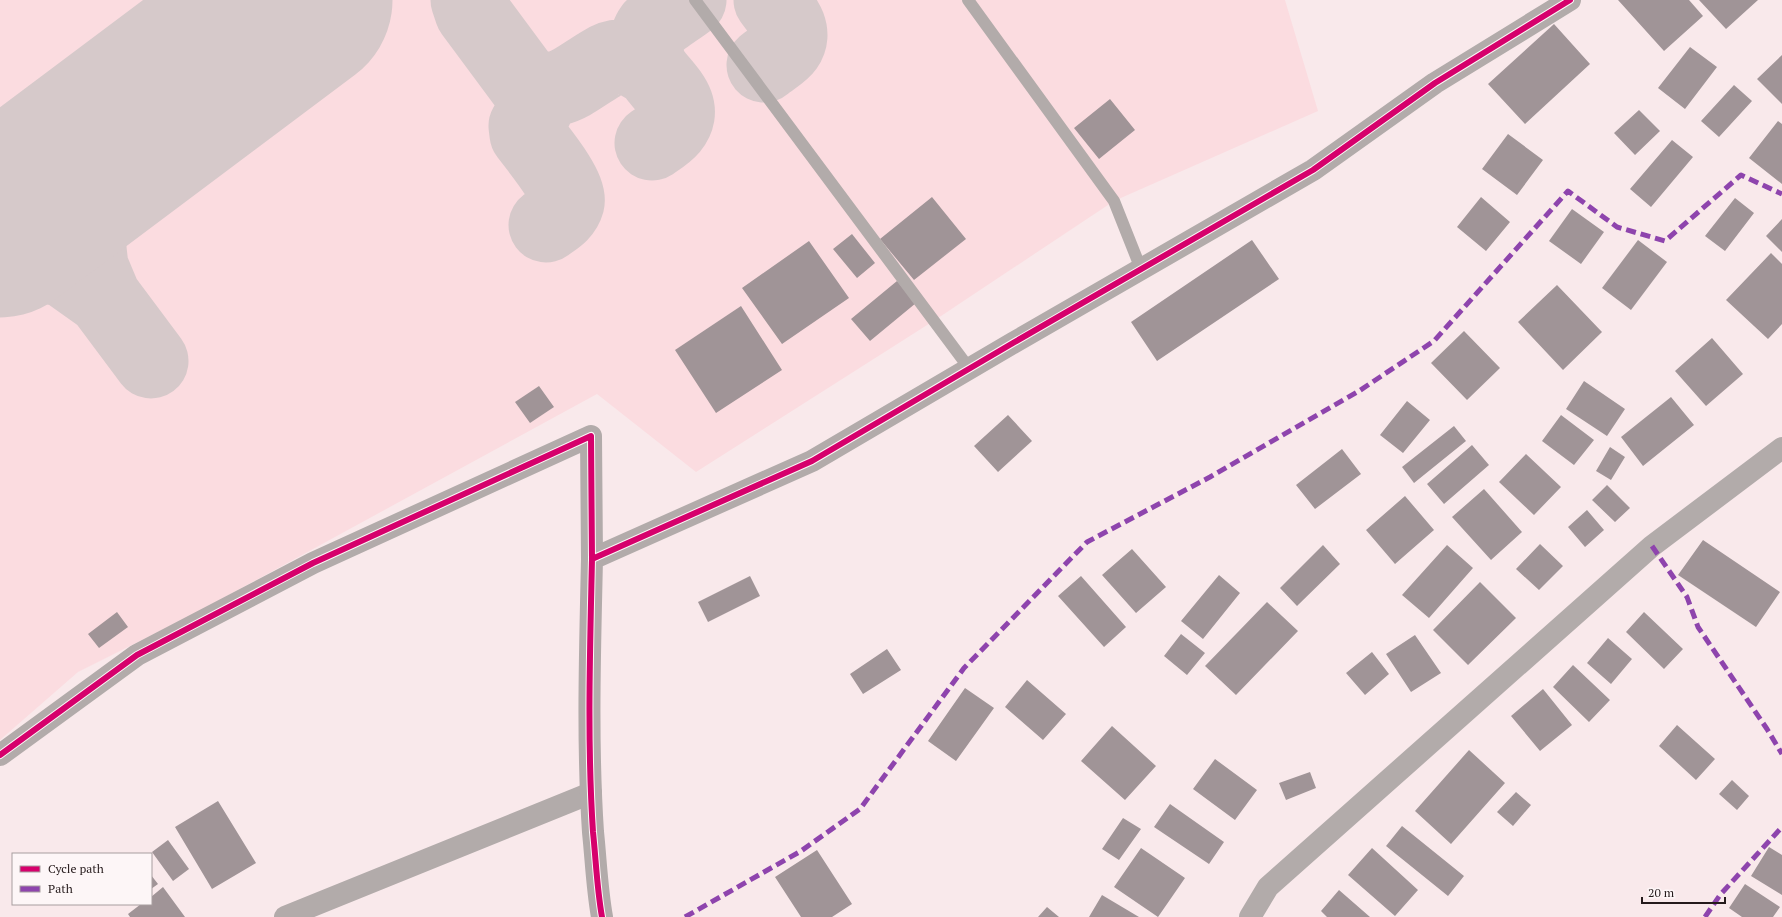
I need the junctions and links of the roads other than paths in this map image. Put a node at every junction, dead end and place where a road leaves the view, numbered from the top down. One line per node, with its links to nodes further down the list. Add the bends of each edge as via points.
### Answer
1 (695, 0): 5 (lane)
2 (968, 0): 4 (lane, via 1114,200)
3 (1570, 0): 4 (street, via 1435,83 1313,170)
4 (1141, 268): 5 (street)
5 (969, 368): 7 (street, via 812,461)
6 (1782, 448): 12 (street, via 1652,546 1268,887)
7 (592, 559): 8 (street, via 591,436 313,563 137,655); 9 (street)
8 (0, 755)
9 (590, 793): 10 (street); 11 (street, via 598,898)
10 (285, 917)
11 (602, 917)
12 (1250, 917)

